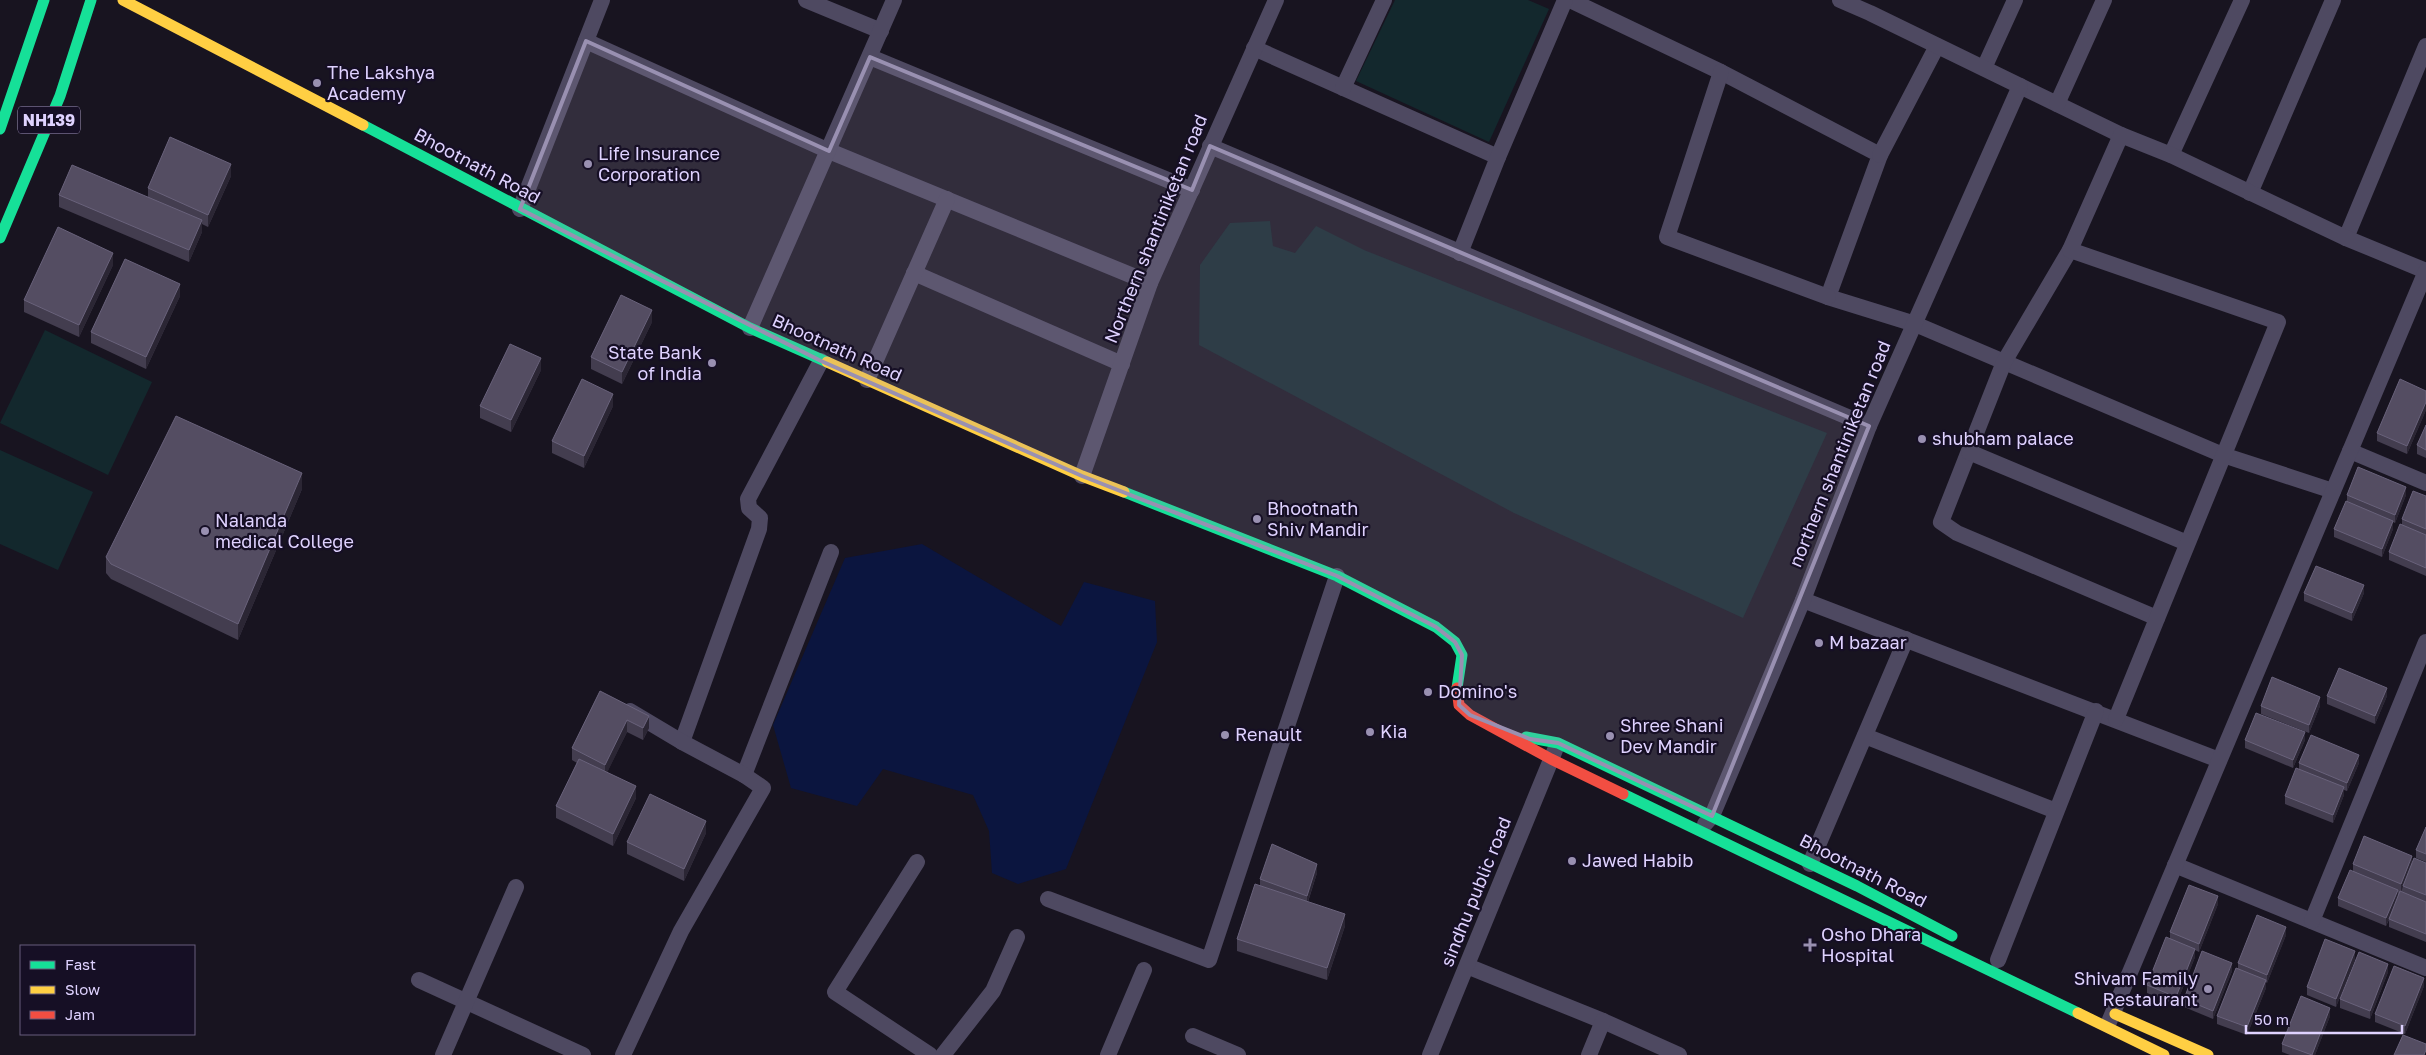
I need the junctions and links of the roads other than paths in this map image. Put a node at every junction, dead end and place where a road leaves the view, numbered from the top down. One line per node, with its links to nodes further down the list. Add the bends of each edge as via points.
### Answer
1 (44, 0): 28 (main road, NH139)
2 (91, 0): 39 (main road, NH139, via 60,96)
3 (123, 0): 38 (main road, Bhootnath Road)
4 (602, 0): 18 (street)
5 (806, 0): 17 (street)
6 (894, 0): 17 (street)
7 (1276, 0): 21 (street, Northern shantiniketan road)
8 (1384, 0): 26 (street)
9 (1566, 0): 34 (street)
10 (1570, 0): 24 (street)
11 (1840, 0): 16 (street)
12 (2015, 0): 23 (street)
13 (2104, 0): 27 (street)
14 (2242, 0): 33 (street)
15 (2333, 0): 36 (street)
16 (1873, 6): 19 (street)
17 (881, 31): 22 (street)
18 (586, 41): 31 (street); 38 (street)
19 (1937, 46): 23 (street); 32 (street)
20 (2426, 46): 40 (street)
21 (1254, 48): 26 (street); 30 (street, Northern shantiniketan road)
22 (870, 56): 31 (street); 35 (street)
23 (1984, 68): 25 (street)
24 (1720, 72): 32 (street); 46 (street, via 1667,237)
25 (2020, 86): 27 (street); 47 (street)
26 (1343, 88): 34 (street)
27 (2057, 104): 29 (street)
28 (0, 129)
29 (2120, 135): 33 (street); 41 (street)
30 (1210, 146): 35 (street, Northern shantiniketan road); 42 (street)
31 (829, 150): 37 (street); 48 (street)
32 (1880, 155): 46 (street)
33 (2171, 155): 36 (street)
34 (1498, 157): 42 (street)
35 (1192, 190): 45 (street, Northern shantiniketan road)
36 (2250, 194): 40 (street)
37 (947, 199): 44 (street); 45 (street)
38 (520, 209): 48 (main road, Bhootnath Road)
39 (0, 238)
40 (2346, 238): 43 (street)
41 (2070, 250): 50 (street); 56 (street, via 2278,322)
42 (1460, 253): 53 (street)
43 (2426, 271): 54 (street)
44 (914, 273): 51 (street); 52 (street)
45 (1150, 283): 51 (street, Northern shantiniketan road)
46 (1828, 297): 47 (street)
47 (1915, 324): 50 (street); 53 (street, northern shantiniketan road)
48 (750, 328): 49 (main road, Bhootnath Road)
49 (821, 361): 52 (main road, Bhootnath Road); 72 (street, via 748,499 749,508 760,518 759,529)
50 (2004, 362): 55 (street); 56 (street)
51 (1122, 364): 57 (street, Northern shantiniketan road)
52 (867, 380): 57 (main road, Bhootnath Road)
53 (1869, 426): 63 (street, northern shantiniketan road)
54 (2350, 451): 58 (street); 59 (street)
55 (1969, 452): 60 (street); 64 (street, via 1941,522 1957,533)
56 (2223, 455): 59 (street); 60 (street)
57 (1082, 476): 62 (main road, Bhootnath Road)
58 (2426, 483)
59 (2333, 492): 75 (street)
60 (2187, 543): 64 (street)
61 (831, 552): 76 (street)
62 (1337, 576): 70 (main road, Bhootnath Road, via 1436,627 1455,642 1462,655 1457,692 1459,705); 84 (street, via 1209,960)
63 (1802, 600): 65 (street); 78 (street, northern shantiniketan road)
64 (2157, 618): 69 (street)
65 (1906, 639): 68 (street); 71 (street)
66 (2426, 642): 85 (street)
67 (619, 704): 72 (street)
68 (2096, 711): 69 (street); 77 (street)
69 (2116, 719): 75 (street)
70 (1498, 728): 73 (main road, Bhootnath Road, via 1530,739); 74 (main road, Bhootnath Road)
71 (1865, 736): 77 (street); 81 (street)
72 (682, 742): 76 (street)
73 (1558, 743): 74 (street, sindhu public road); 78 (main road, Bhootnath Road)
74 (1551, 759): 79 (main road, Bhootnath Road); 89 (street, sindhu public road)
75 (2219, 760): 82 (street)
76 (744, 775): 99 (street, via 763,788 680,931)
77 (2056, 811): 88 (street)
78 (1712, 816): 79 (street); 81 (main road, Bhootnath Road)
79 (1700, 829): 94 (main road, Bhootnath Road, via 1991,973)
80 (917, 862): 100 (street, via 835,992)
81 (1810, 864): 87 (main road, Bhootnath Road)
82 (2175, 866): 85 (street); 94 (street)
83 (516, 887): 93 (street)
84 (1048, 899)
85 (2312, 921): 90 (street)
86 (1017, 937): 101 (street, via 993,991)
87 (1963, 942)
88 (1998, 960)
89 (1467, 966): 95 (street); 104 (street, sindhu public road)
90 (2426, 968)
91 (1144, 970): 102 (street)
92 (419, 980): 93 (street)
93 (465, 1001): 97 (street); 98 (street)
94 (2108, 1017): 107 (main road, Bhootnath Road); 108 (main road, Bhootnath Road)
95 (1603, 1021): 105 (street); 106 (street)
96 (1193, 1036): 103 (street)
97 (443, 1055)
98 (584, 1055)
99 (623, 1055)
100 (930, 1055)
101 (942, 1055)
102 (1108, 1055)
103 (1238, 1055)
104 (1430, 1055)
105 (1589, 1055)
106 (1679, 1055)
107 (2164, 1055)
108 (2208, 1055)

